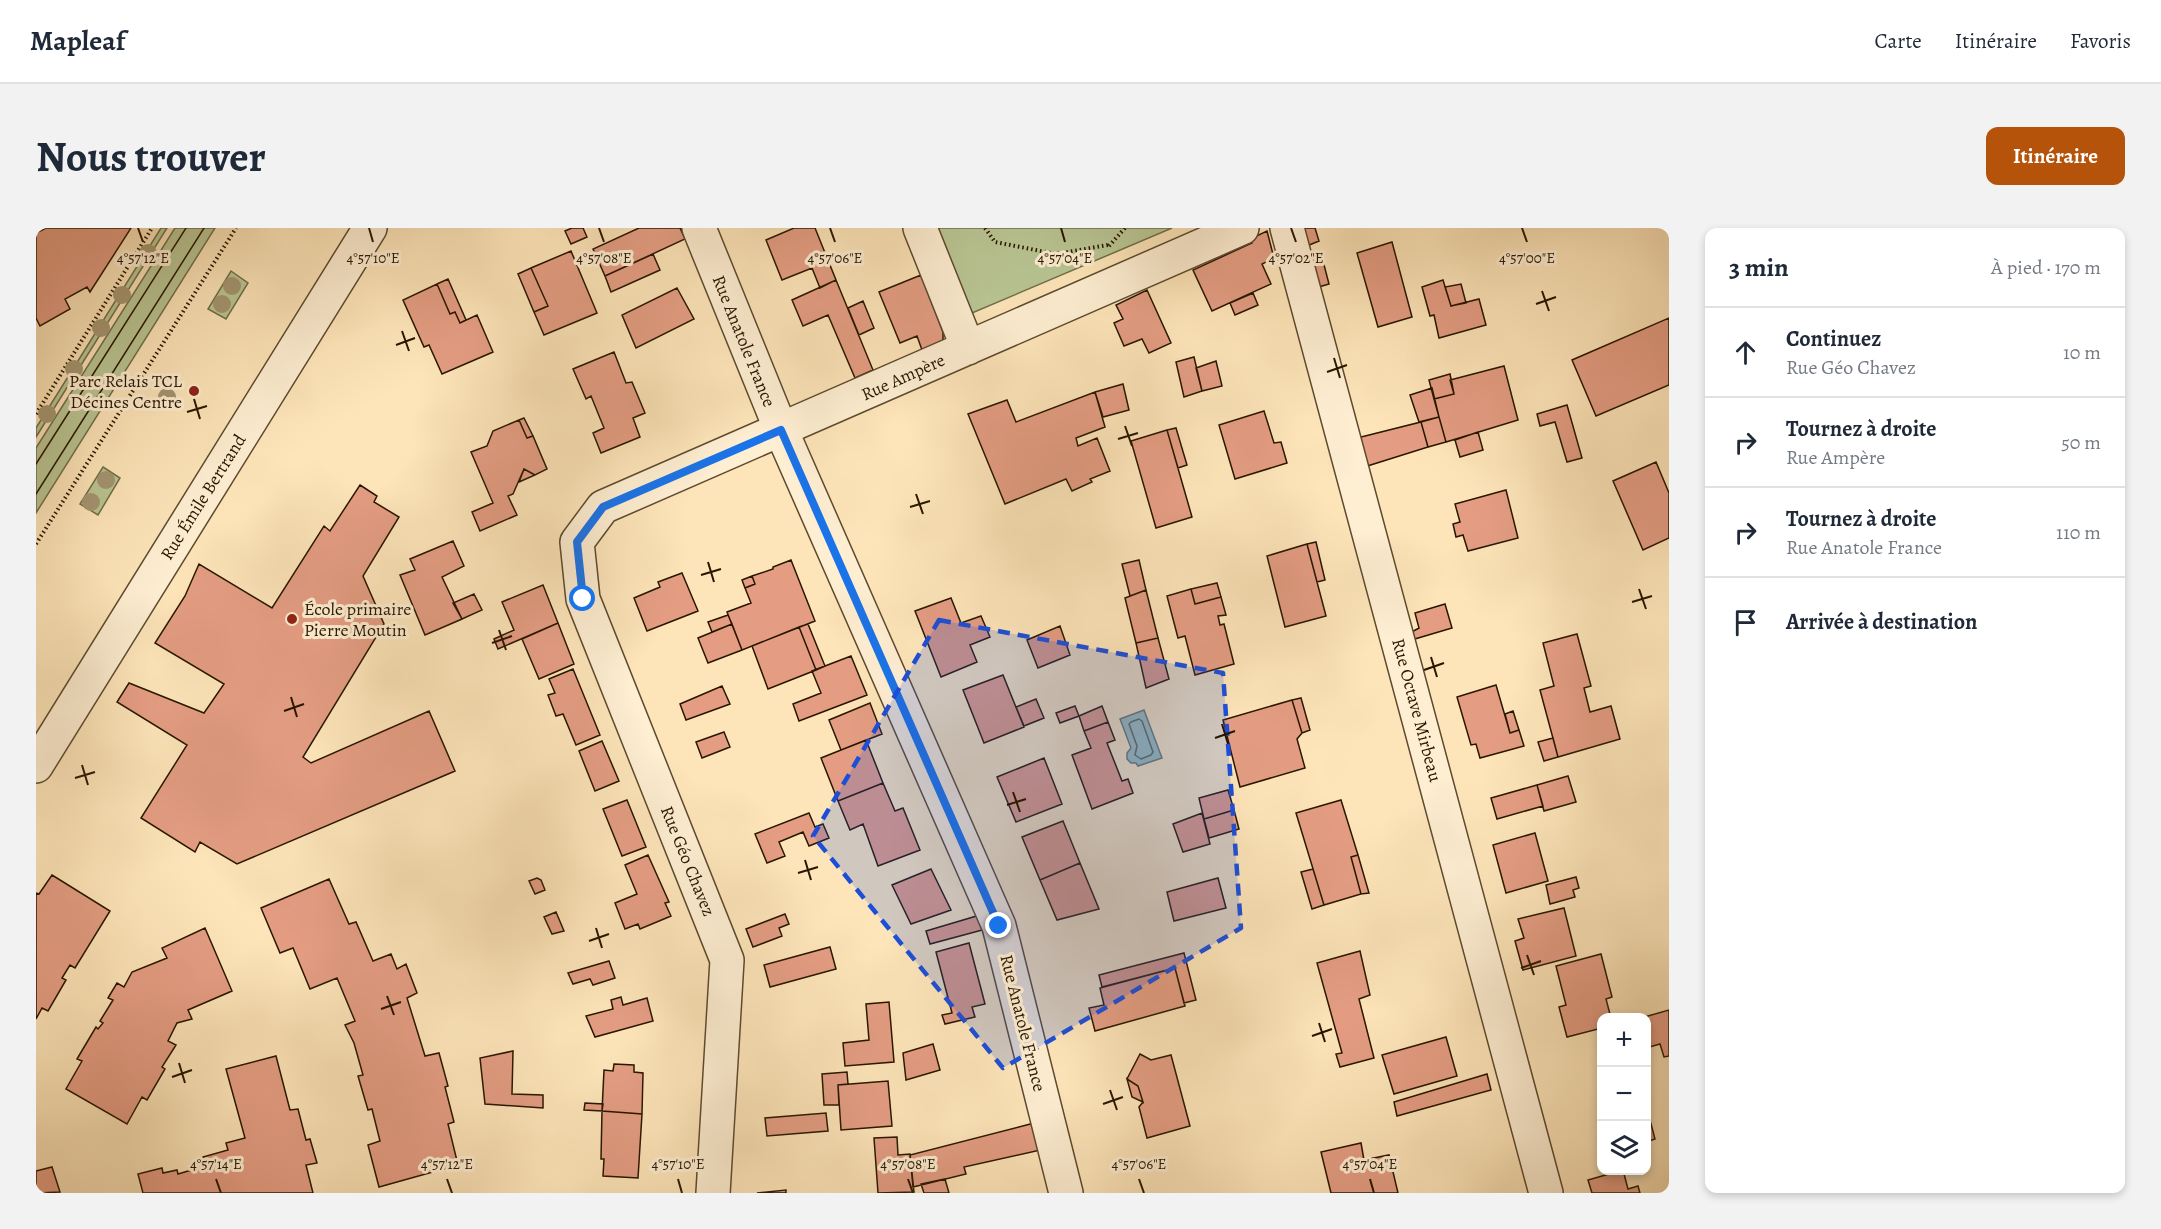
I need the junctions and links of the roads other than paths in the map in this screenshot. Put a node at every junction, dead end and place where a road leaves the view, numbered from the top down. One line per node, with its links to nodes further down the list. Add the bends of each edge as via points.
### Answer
1 (370, 228): 9 (street, Rue Émile Bertrand)
2 (699, 228): 7 (street, Rue Anatole France)
3 (920, 228): 6 (street)
4 (1242, 228): 6 (street, Rue Ampère)
5 (1287, 228): 12 (street, Rue Octave Mirbeau)
6 (968, 348): 7 (street, Rue Ampère)
7 (781, 430): 8 (street, Rue Ampère, via 603,507); 11 (street, Rue Anatole France, via 999,926)
8 (577, 542): 10 (street, Rue Géo Chavez, via 583,599 727,960)
9 (36, 766)
10 (713, 1193)
11 (1066, 1193)
12 (1546, 1193)

